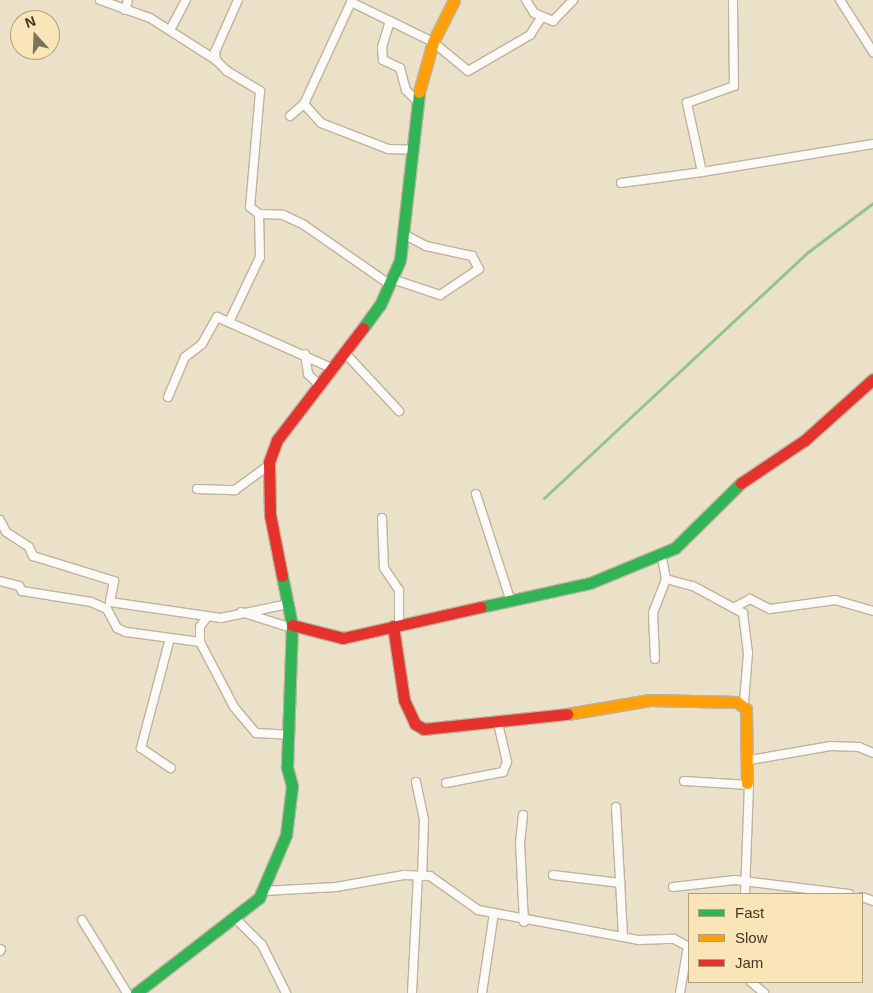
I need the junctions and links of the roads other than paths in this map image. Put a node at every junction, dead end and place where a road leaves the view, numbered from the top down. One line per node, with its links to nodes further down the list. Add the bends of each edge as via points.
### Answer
1 (100, 0): 11 (street)
2 (128, 0): 11 (street)
3 (186, 0): 14 (street)
4 (238, 0): 17 (street, via 215,52)
5 (454, 0): 15 (street)
6 (526, 0): 12 (street)
7 (573, 0): 12 (street, via 553,21)
8 (733, 0): 23 (street, via 734,86 687,103)
9 (840, 0): 16 (street)
10 (352, 1): 13 (street); 19 (street)
11 (125, 10): 14 (street)
12 (541, 18): 15 (street, via 530,34 513,47 468,71)
13 (390, 21): 15 (street); 18 (street, via 382,47 383,60 400,68 406,90)
14 (170, 30): 17 (street)
15 (432, 42): 18 (street)
16 (872, 47)
17 (216, 60): 25 (street, via 260,91 250,198 250,206)
18 (417, 101): 22 (street)
19 (304, 104): 20 (street); 22 (street, via 321,122 388,149)
20 (290, 116)
21 (873, 144): 23 (street)
22 (412, 150): 26 (street)
23 (702, 172): 24 (street)
24 (621, 183)
25 (259, 214): 27 (street, via 283,215); 28 (street, via 260,257)
26 (405, 235): 27 (street); 27 (street, via 426,246 472,256 479,270 440,295)
27 (390, 282): 30 (street, via 380,305)
28 (229, 322): 29 (street); 34 (street, via 217,317 202,344 185,357)
29 (305, 354): 31 (street); 33 (street, via 308,374)
30 (346, 354): 31 (street); 35 (street)
31 (334, 369): 33 (street)
32 (873, 379): 41 (street, via 805,440 729,491 675,548)
33 (320, 386): 36 (street, via 277,440)
34 (168, 397)
35 (399, 411)
36 (269, 465): 37 (street, via 236,490); 45 (street, via 270,515)
37 (198, 489)
38 (476, 494): 44 (street)
39 (382, 518): 50 (street, via 383,560 399,590)
40 (0, 520): 49 (street, via 6,532 29,547 33,556 114,581 110,602)
41 (661, 554): 42 (street); 44 (street, via 590,583)
42 (666, 579): 46 (street); 54 (street, via 652,613)
43 (0, 581): 52 (street, via 19,586 22,591 91,602 113,615 117,628)
44 (511, 602): 50 (street)
45 (288, 604): 48 (street); 51 (street)
46 (737, 606): 47 (street, via 750,600 770,609 834,600); 55 (street, via 743,613 746,637)
47 (873, 611)
48 (239, 612): 49 (street); 51 (street)
49 (207, 617): 53 (street, via 200,627)
50 (396, 625): 51 (street, via 343,638); 56 (street, via 404,700 415,724 436,729)
51 (292, 627): 57 (street)
52 (170, 638): 53 (street); 60 (street, via 140,748)
53 (200, 642): 57 (street, via 213,674 248,726 256,733)
54 (655, 659)
55 (744, 703): 56 (street, via 650,700); 59 (street)
56 (498, 722): 63 (street, via 507,762 503,772)
57 (289, 735): 72 (street, via 292,786 286,835)
58 (873, 753): 59 (street, via 859,747 831,746)
59 (750, 760): 64 (street)
60 (171, 768)
61 (684, 781): 64 (street)
62 (416, 782): 68 (street, via 424,826)
63 (446, 783)
64 (747, 783): 69 (street, via 751,802)
65 (616, 807): 70 (street)
66 (523, 815): 78 (street, via 520,843)
67 (553, 875): 70 (street)
68 (420, 876): 72 (street); 75 (street, via 430,876 478,910); 85 (street)
69 (747, 882): 71 (street); 73 (street); 74 (street)
70 (621, 884): 79 (street)
71 (673, 886)
72 (264, 891): 76 (street)
73 (745, 893)
74 (840, 893)
75 (494, 913): 78 (street); 86 (street)
76 (236, 919): 83 (street); 84 (street, via 262,945)
77 (82, 920): 82 (street)
78 (524, 922): 79 (street)
79 (623, 937): 80 (street, via 674,940)
80 (688, 946): 87 (street)
81 (752, 983): 88 (street)
82 (127, 993)
83 (136, 993)
84 (286, 993)
85 (412, 993)
86 (482, 993)
87 (680, 993)
88 (764, 993)

